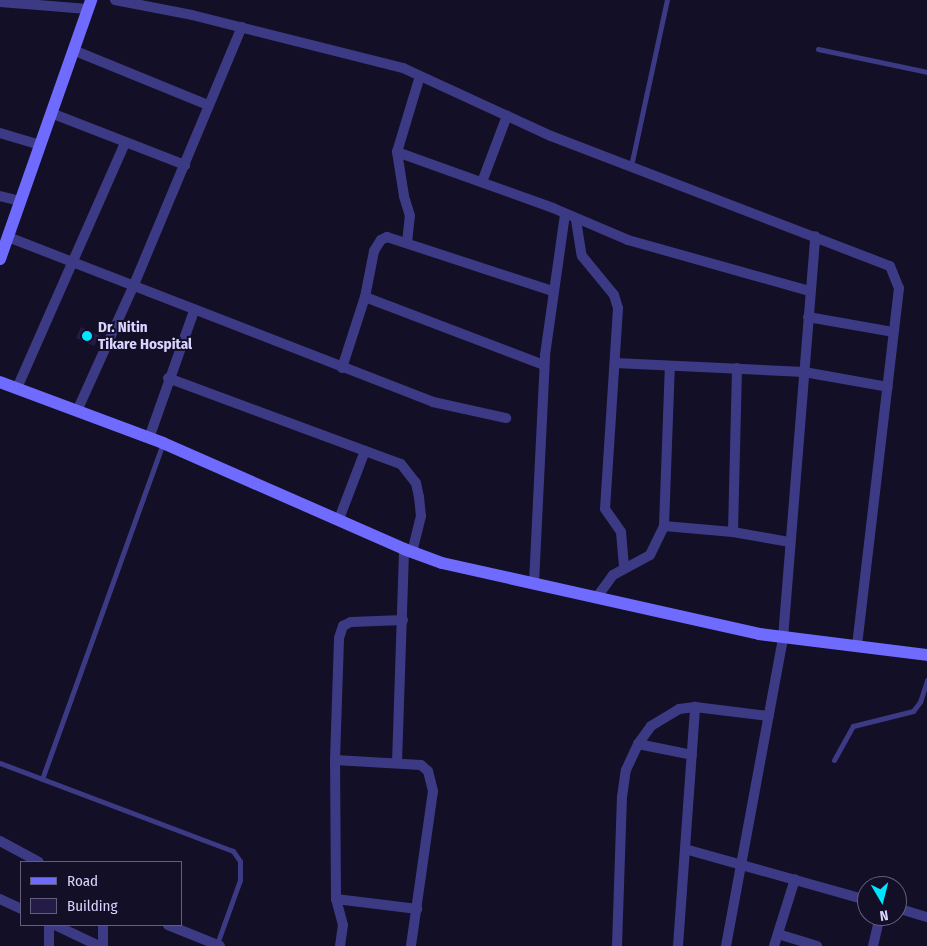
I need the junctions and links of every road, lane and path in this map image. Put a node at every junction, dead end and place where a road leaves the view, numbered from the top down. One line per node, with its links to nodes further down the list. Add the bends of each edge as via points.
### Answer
1 (114, 0): 6 (street)
2 (667, 0): 19 (lane)
3 (0, 2): 4 (street)
4 (15, 2): 5 (street)
5 (89, 4): 7 (street)
6 (242, 27): 10 (street, via 364,56); 11 (street)
7 (74, 50): 11 (street); 12 (street)
8 (818, 50): 9 (lane)
9 (927, 72)
10 (420, 76): 13 (street); 17 (street)
11 (208, 105): 18 (street)
12 (51, 113): 15 (street); 16 (street)
13 (507, 116): 19 (street); 20 (street)
14 (0, 132): 16 (street)
15 (125, 143): 18 (street); 29 (street)
16 (40, 145): 22 (street)
17 (397, 152): 20 (street); 27 (street, via 410,216)
18 (185, 165): 30 (street)
19 (631, 166): 25 (street)
20 (482, 182): 23 (street)
21 (0, 196): 22 (street)
22 (20, 201): 26 (street)
23 (565, 214): 24 (street); 31 (street)
24 (576, 220): 32 (street, via 628,240); 37 (street, via 582,256 614,295 618,308)
25 (815, 236): 32 (street); 36 (street, via 890,266 899,288)
26 (8, 237): 28 (street); 29 (street)
27 (407, 243): 31 (street); 33 (street, via 387,237 376,245)
28 (0, 258)
29 (74, 263): 30 (street); 46 (street)
30 (133, 286): 34 (street); 47 (street)
31 (552, 291): 38 (street)
32 (810, 291): 35 (street)
33 (365, 297): 38 (street); 40 (street)
34 (194, 311): 40 (street); 43 (street)
35 (808, 317): 36 (street); 42 (street)
36 (893, 332): 45 (street)
37 (615, 363): 39 (street); 57 (street, via 605,509 621,532)
38 (544, 365): 58 (street)
39 (670, 366): 41 (street); 53 (street)
40 (342, 368): 48 (street, via 433,402)
41 (738, 368): 42 (street); 54 (street)
42 (804, 372): 45 (street); 55 (street)
43 (168, 378): 49 (street); 51 (street)
44 (0, 382): 46 (street)
45 (888, 387): 62 (street)
46 (17, 388): 47 (street)
47 (77, 411): 49 (street)
48 (506, 418)
49 (149, 438): 50 (street)
50 (163, 443): 52 (street); 73 (lane)
51 (365, 451): 52 (street); 56 (street, via 400,464 416,483 421,516)
52 (339, 519): 56 (street)
53 (664, 526): 54 (street); 57 (street, via 650,555)
54 (733, 532): 55 (street)
55 (790, 542): 61 (street)
56 (408, 551): 58 (street); 60 (street)
57 (624, 567): 59 (street, via 608,580)
58 (534, 583): 59 (street)
59 (597, 597): 61 (street)
60 (403, 620): 69 (street, via 351,622 343,626 339,638); 72 (street)
61 (782, 638): 62 (street); 66 (street)
62 (857, 646): 63 (street)
63 (927, 655)
64 (927, 680): 70 (lane, via 920,702 913,711 853,726)
65 (695, 706): 66 (street); 67 (street, via 666,715 651,726); 68 (street)
66 (768, 716): 77 (street)
67 (638, 744): 68 (street); 98 (street, via 626,770 622,797)
68 (692, 755): 75 (street)
69 (335, 760): 72 (street); 81 (street)
70 (834, 760)
71 (0, 763): 73 (lane)
72 (397, 763): 83 (street, via 421,765 428,771 433,792)
73 (42, 779): 92 (lane, via 233,851 240,861 240,880)
74 (0, 841): 76 (street)
75 (685, 849): 77 (street); 99 (street)
76 (37, 861)
77 (741, 864): 78 (street); 100 (street)
78 (795, 880): 79 (street); 91 (street)
79 (857, 897)
80 (0, 899): 82 (street)
81 (336, 899): 83 (street); 96 (street, via 343,925)
82 (20, 909)
83 (417, 909): 97 (street)
84 (907, 911): 85 (street)
85 (927, 917)
86 (49, 926): 93 (street)
87 (57, 926): 94 (street)
88 (104, 926): 95 (street)
89 (170, 926): 92 (street)
90 (877, 926): 103 (street)
91 (778, 934): 101 (street); 102 (street)
92 (218, 945)
93 (49, 946)
94 (99, 946)
95 (104, 946)
96 (340, 946)
97 (411, 946)
98 (616, 946)
99 (678, 946)
100 (726, 946)
101 (774, 946)
102 (817, 946)
103 (872, 946)

